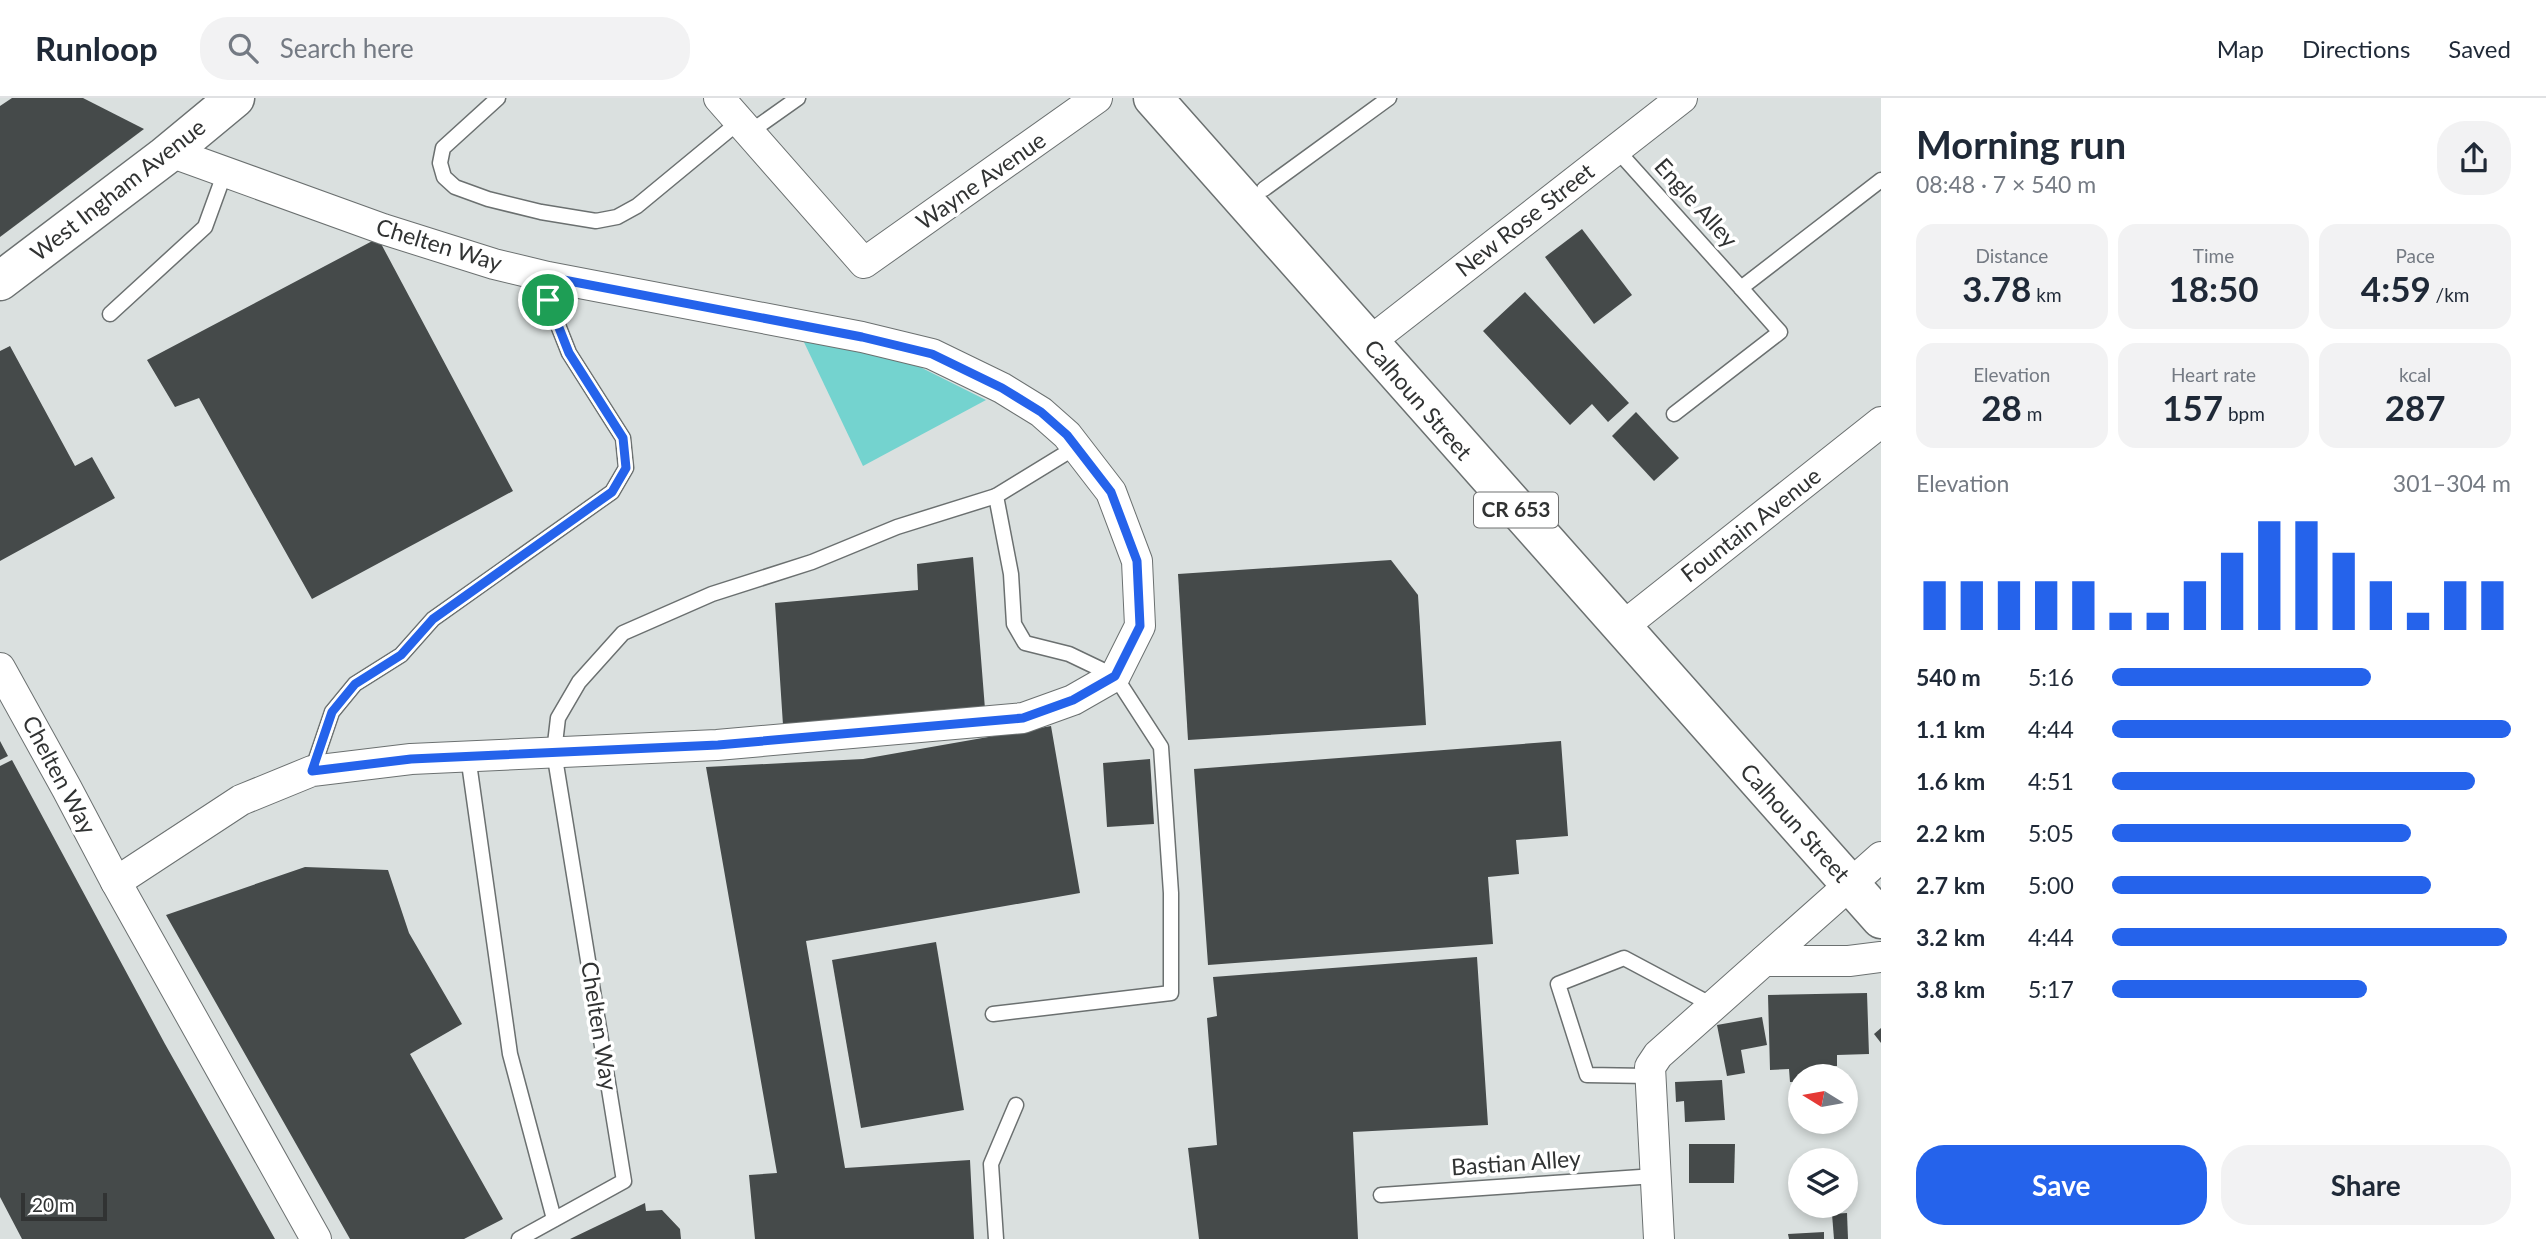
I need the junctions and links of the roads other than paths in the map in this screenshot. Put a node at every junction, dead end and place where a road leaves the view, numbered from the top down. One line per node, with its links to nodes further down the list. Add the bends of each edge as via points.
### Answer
1 (498, 98): 9 (lane, via 443,148 440,163 444,177 455,187 488,199 596,221 637,206)
2 (719, 98): 9 (street)
3 (798, 98): 9 (lane)
4 (1097, 98): 9 (street, Wayne Avenue, via 864,263)
5 (1153, 98): 19 (main road, Calhoun Street / CR 653)
6 (1389, 98): 14 (lane)
7 (1682, 98): 10 (street, New Rose Street)
8 (217, 103): 11 (main road, West Ingham Avenue)
9 (745, 127)
10 (1616, 149): 17 (lane, Engle Alley); 19 (street, New Rose Street)
11 (170, 152): 12 (street, Chelten Way); 16 (main road, West Ingham Avenue)
12 (225, 172): 15 (street, Chelten Way, via 383,229); 18 (lane, via 205,228)
13 (1881, 180): 17 (lane)
14 (1264, 190)
15 (548, 277): 22 (street, Chelten Way, via 932,354 1041,412); 29 (lane, via 548,300 569,353 623,438 626,468 612,492 433,619 401,655 355,684 332,712)
16 (0, 281)
17 (1741, 288): 20 (lane, Engle Alley, via 1780,332)
18 (110, 314)
19 (1368, 343): 24 (main road, Calhoun Street / CR 653)
20 (1674, 414)
21 (1881, 422): 24 (street, Fountain Avenue)
22 (1076, 447): 23 (lane); 26 (street, Chelten Way, via 1111,492 1137,561 1140,626)
23 (996, 496): 26 (lane, via 1011,574 1014,624 1025,643 1069,654); 27 (lane, via 712,594 623,633 579,681 558,718)
24 (1621, 628): 32 (main road, Calhoun Street / CR 653)
25 (0, 668): 31 (street, Chelten Way)
26 (1115, 676): 27 (street, via 1073,700 1023,718 718,745); 37 (lane, via 1161,747 1171,893 1171,993)
27 (554, 752): 28 (street); 42 (lane, Chelten Way, via 625,1181)
28 (468, 756): 29 (street); 42 (lane, via 510,1054)
29 (312, 771): 31 (street, via 242,800)
30 (1881, 858): 32 (street)
31 (116, 882): 43 (street, Chelten Way)
32 (1850, 885): 33 (main road, Calhoun Street / CR 653); 35 (street)
33 (1881, 919)
34 (1881, 957): 35 (street)
35 (1764, 961): 36 (street)
36 (1714, 1006): 38 (street, via 1658,1055); 38 (lane, via 1624,958 1558,984 1587,1075)
37 (993, 1014)
38 (1649, 1076): 40 (street)
39 (1016, 1105): 45 (lane, via 991,1164)
40 (1655, 1176): 41 (lane, Bastian Alley); 46 (street)
41 (1381, 1195)
42 (554, 1219): 44 (lane, Chelten Way)
43 (316, 1239)
44 (519, 1239)
45 (996, 1239)
46 (1659, 1239)

